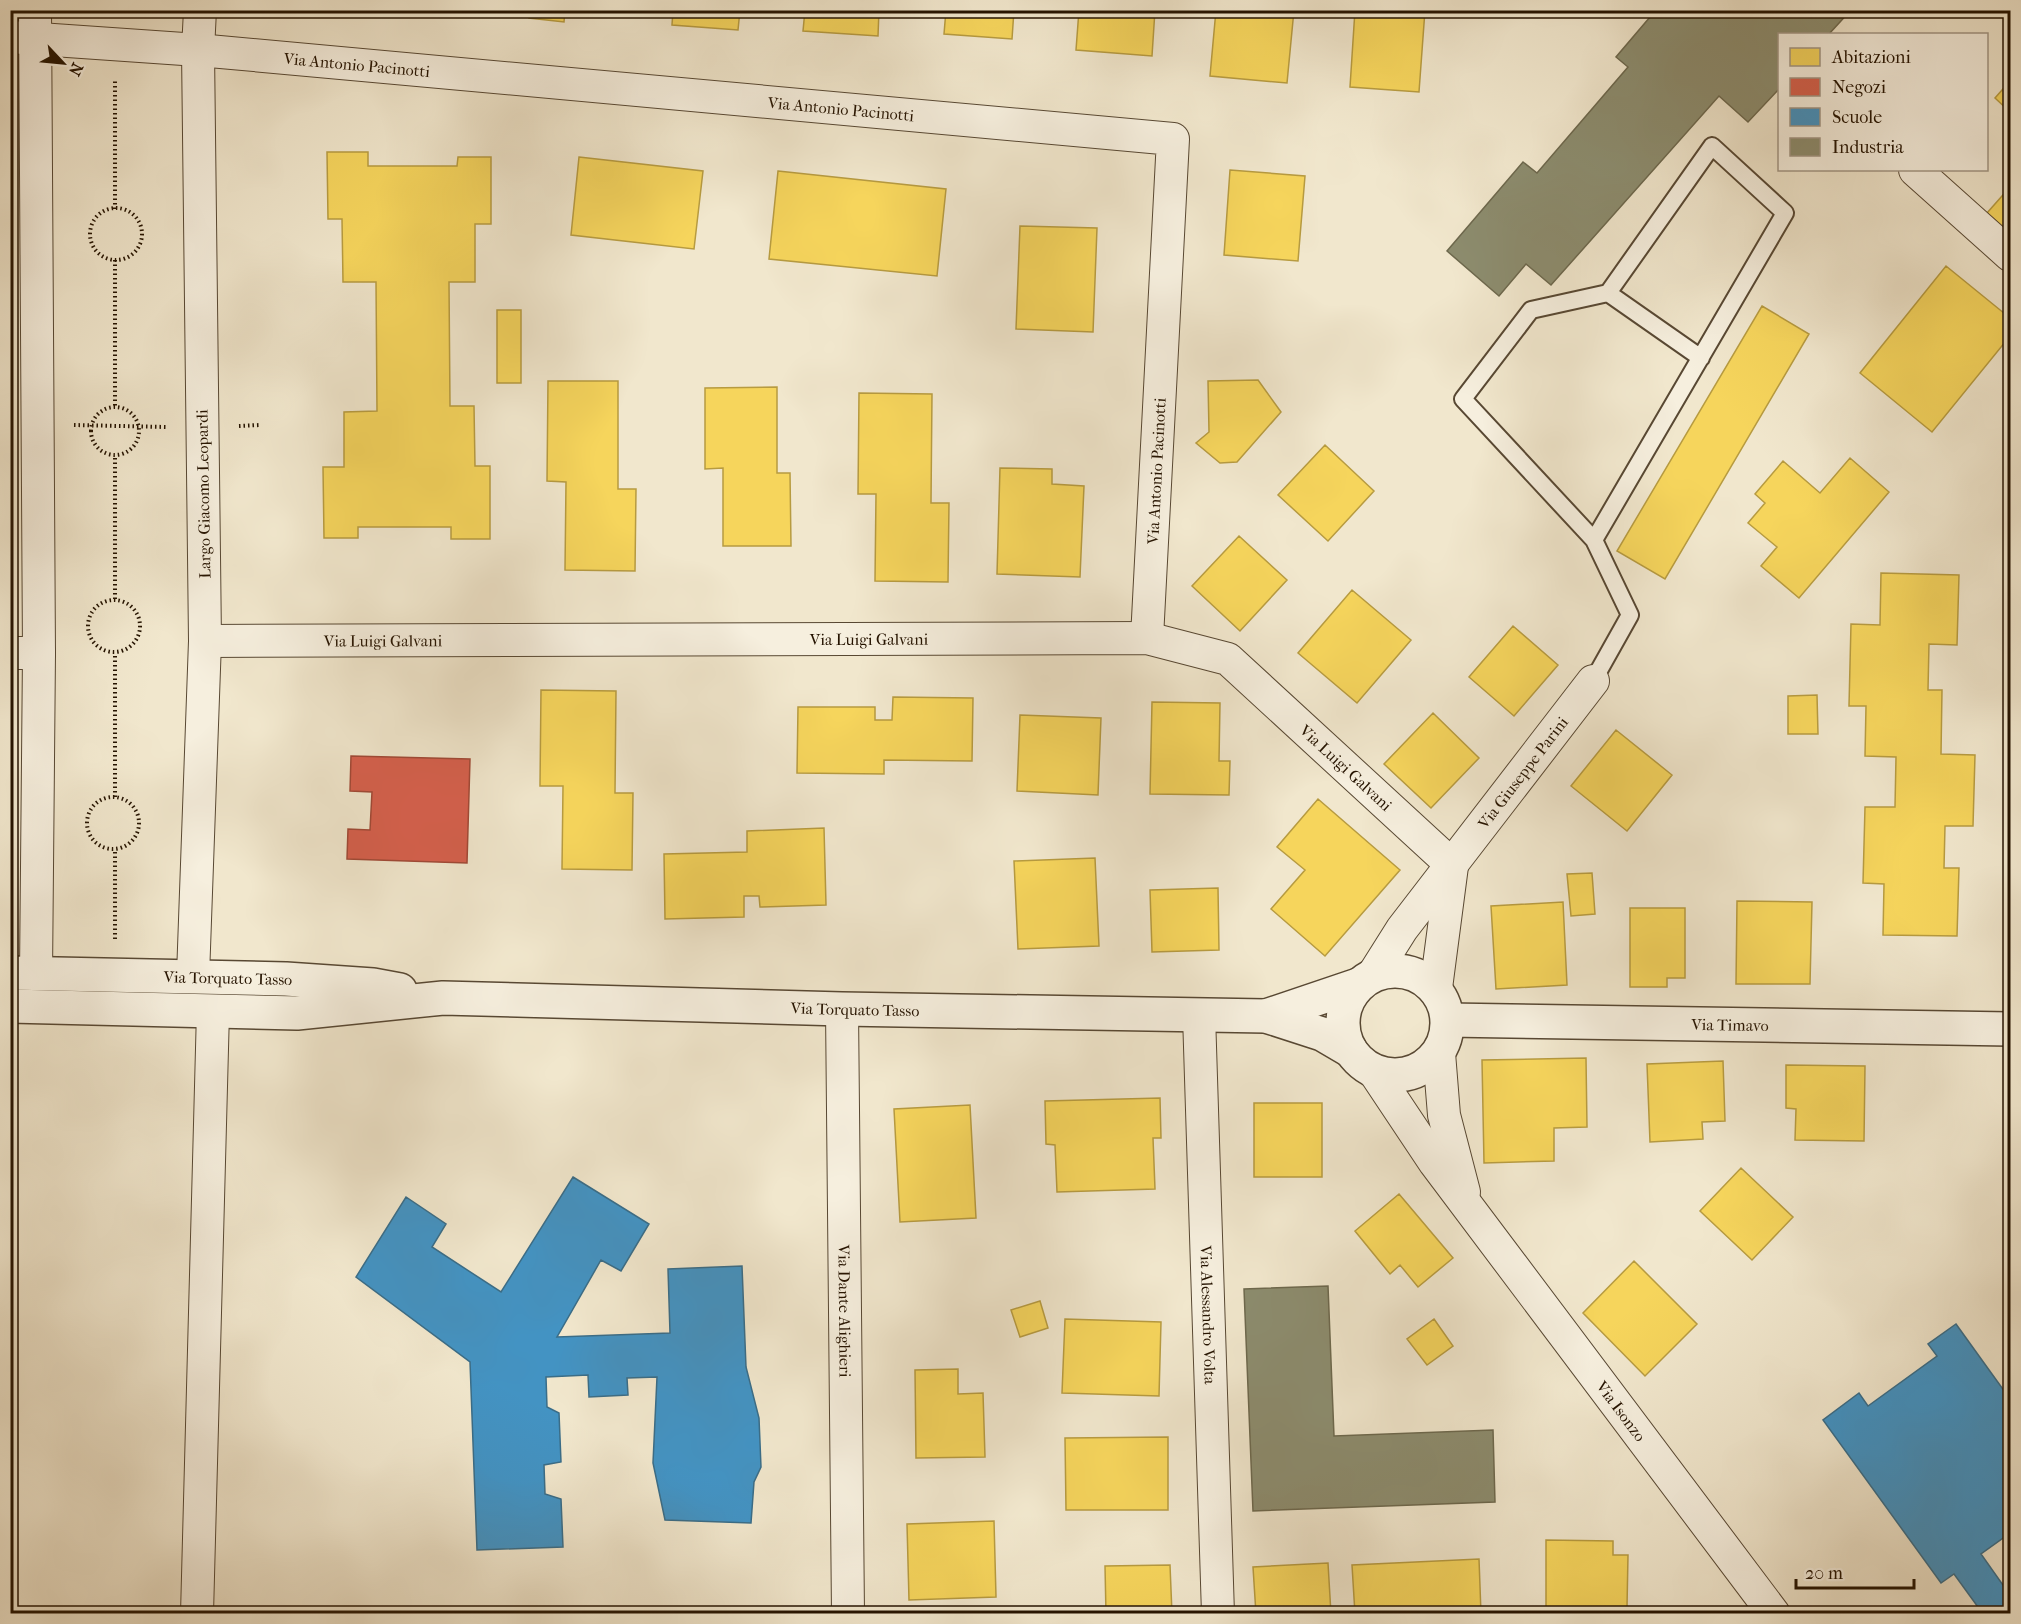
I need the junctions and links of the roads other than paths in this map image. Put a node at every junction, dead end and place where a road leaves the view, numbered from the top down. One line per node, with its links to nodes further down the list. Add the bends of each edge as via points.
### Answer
1 (200, 10): 3 (street, Largo Giacomo Leopardi)
2 (28, 29): 3 (street, Via Antonio Pacinotti, via 115,45); 11 (street, via 38,425)
3 (198, 50): 9 (street, Via Antonio Pacinotti, via 1173,139); 10 (street, Largo Giacomo Leopardi)
4 (1916, 171): 5 (street)
5 (2010, 255)
6 (1608, 293): 7 (lane); 7 (lane, via 1712,146 1785,213); 8 (lane, via 1531,310 1463,399)
7 (1701, 358): 8 (lane)
8 (1594, 540): 12 (lane, via 1630,615)
9 (1148, 638): 10 (street, Via Luigi Galvani); 13 (street, Via Luigi Galvani, via 1228,658)
10 (205, 641): 15 (street, Largo Giacomo Leopardi)
11 (25, 653): 14 (street)
12 (1593, 681): 13 (street, Via Giuseppe Parini)
13 (1452, 865): 16 (street, Via Giuseppe Parini); 17 (street)
14 (23, 973): 15 (street, Via Torquato Tasso)
15 (193, 976): 18 (street, Via Torquato Tasso, via 373,984)
16 (1365, 980): 17 (street, Via Torquato Tasso, via 1397,969 1427,980); 23 (street, Via Torquato Tasso); 27 (street, via 1345,1006 1343,1018 1345,1039)
17 (1436, 988): 24 (street)
18 (443, 998): 20 (street, Via Torquato Tasso); 21 (street, Via Torquato Tasso, via 297,1012)
19 (10, 1006): 21 (street, Via Torquato Tasso)
20 (842, 1009): 22 (street, Via Torquato Tasso); 30 (street, Via Dante Alighieri)
21 (213, 1011): 29 (street)
22 (1199, 1015): 23 (street, Via Torquato Tasso); 31 (street, Via Alessandro Volta)
23 (1266, 1016): 27 (street, Via Torquato Tasso, via 1322,1034)
24 (1448, 1020): 25 (street, Via Timavo); 26 (street)
25 (2010, 1029)
26 (1438, 1053): 27 (street, Via Torquato Tasso, via 1421,1069 1396,1076); 28 (street, Via Isonzo, via 1444,1115)
27 (1362, 1060): 28 (street, Via Isonzo)
28 (1468, 1208): 32 (street, Via Isonzo)
29 (197, 1614)
30 (848, 1614)
31 (1218, 1614)
32 (1774, 1614)

